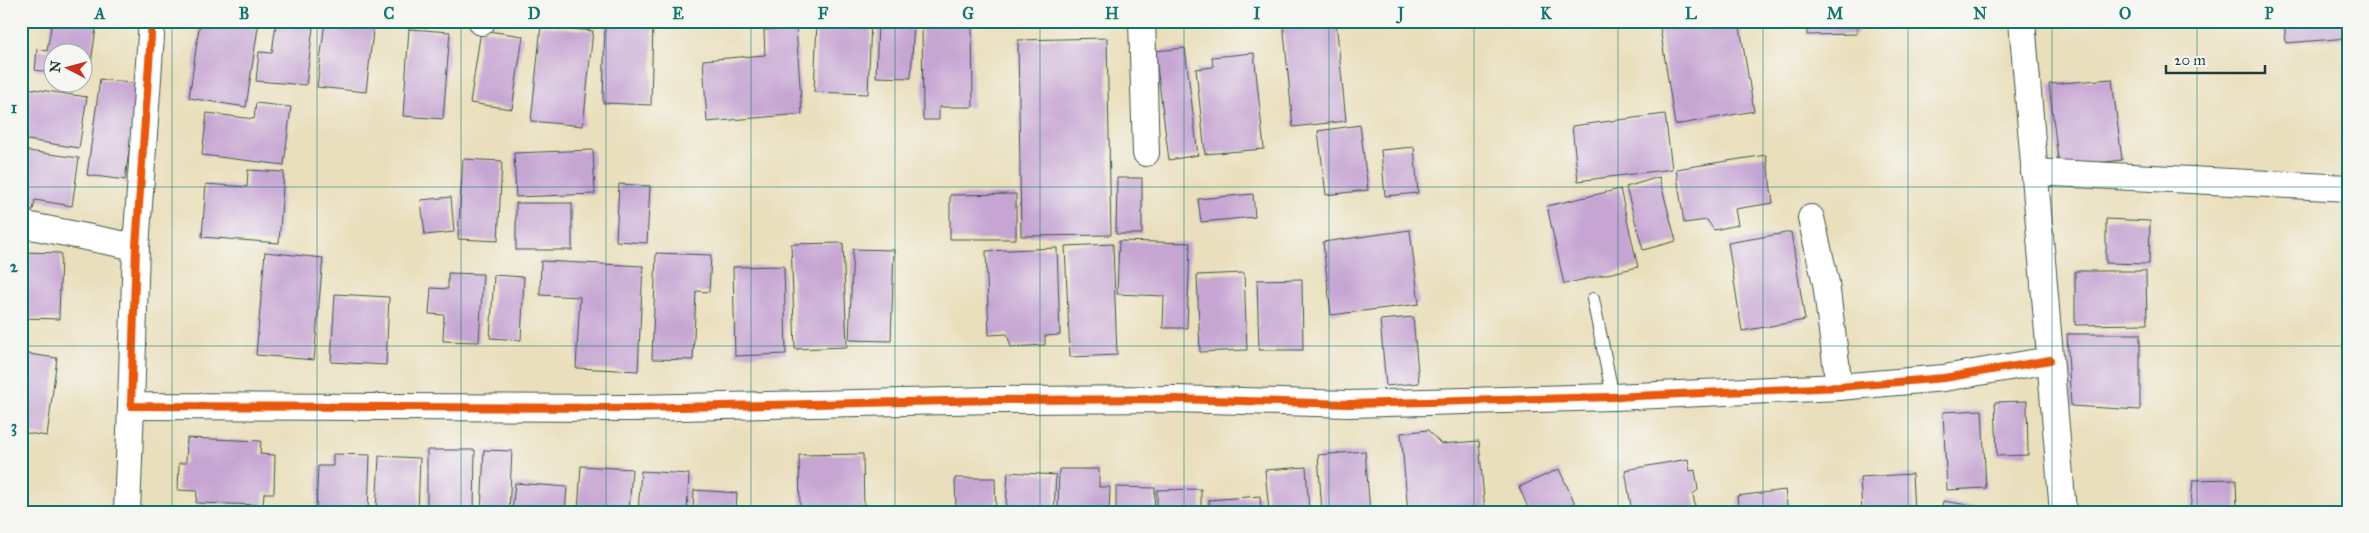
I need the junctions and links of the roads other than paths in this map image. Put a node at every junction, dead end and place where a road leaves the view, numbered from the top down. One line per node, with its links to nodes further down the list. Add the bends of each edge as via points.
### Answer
1 (152, 21): 9 (street)
2 (1142, 21): 4 (street)
3 (2022, 21): 5 (street)
4 (1146, 153)
5 (2034, 172): 6 (street); 11 (street)
6 (2348, 188)
7 (1811, 218): 12 (street, via 1826,283)
8 (21, 224): 9 (street)
9 (136, 247): 14 (street)
10 (1593, 299): 13 (lane)
11 (2050, 360): 12 (street, via 1944,378); 16 (street)
12 (1839, 387): 13 (street)
13 (1613, 397): 14 (street, via 1349,404 1174,398 634,408)
14 (131, 406): 15 (street)
15 (127, 512)
16 (2063, 512)

